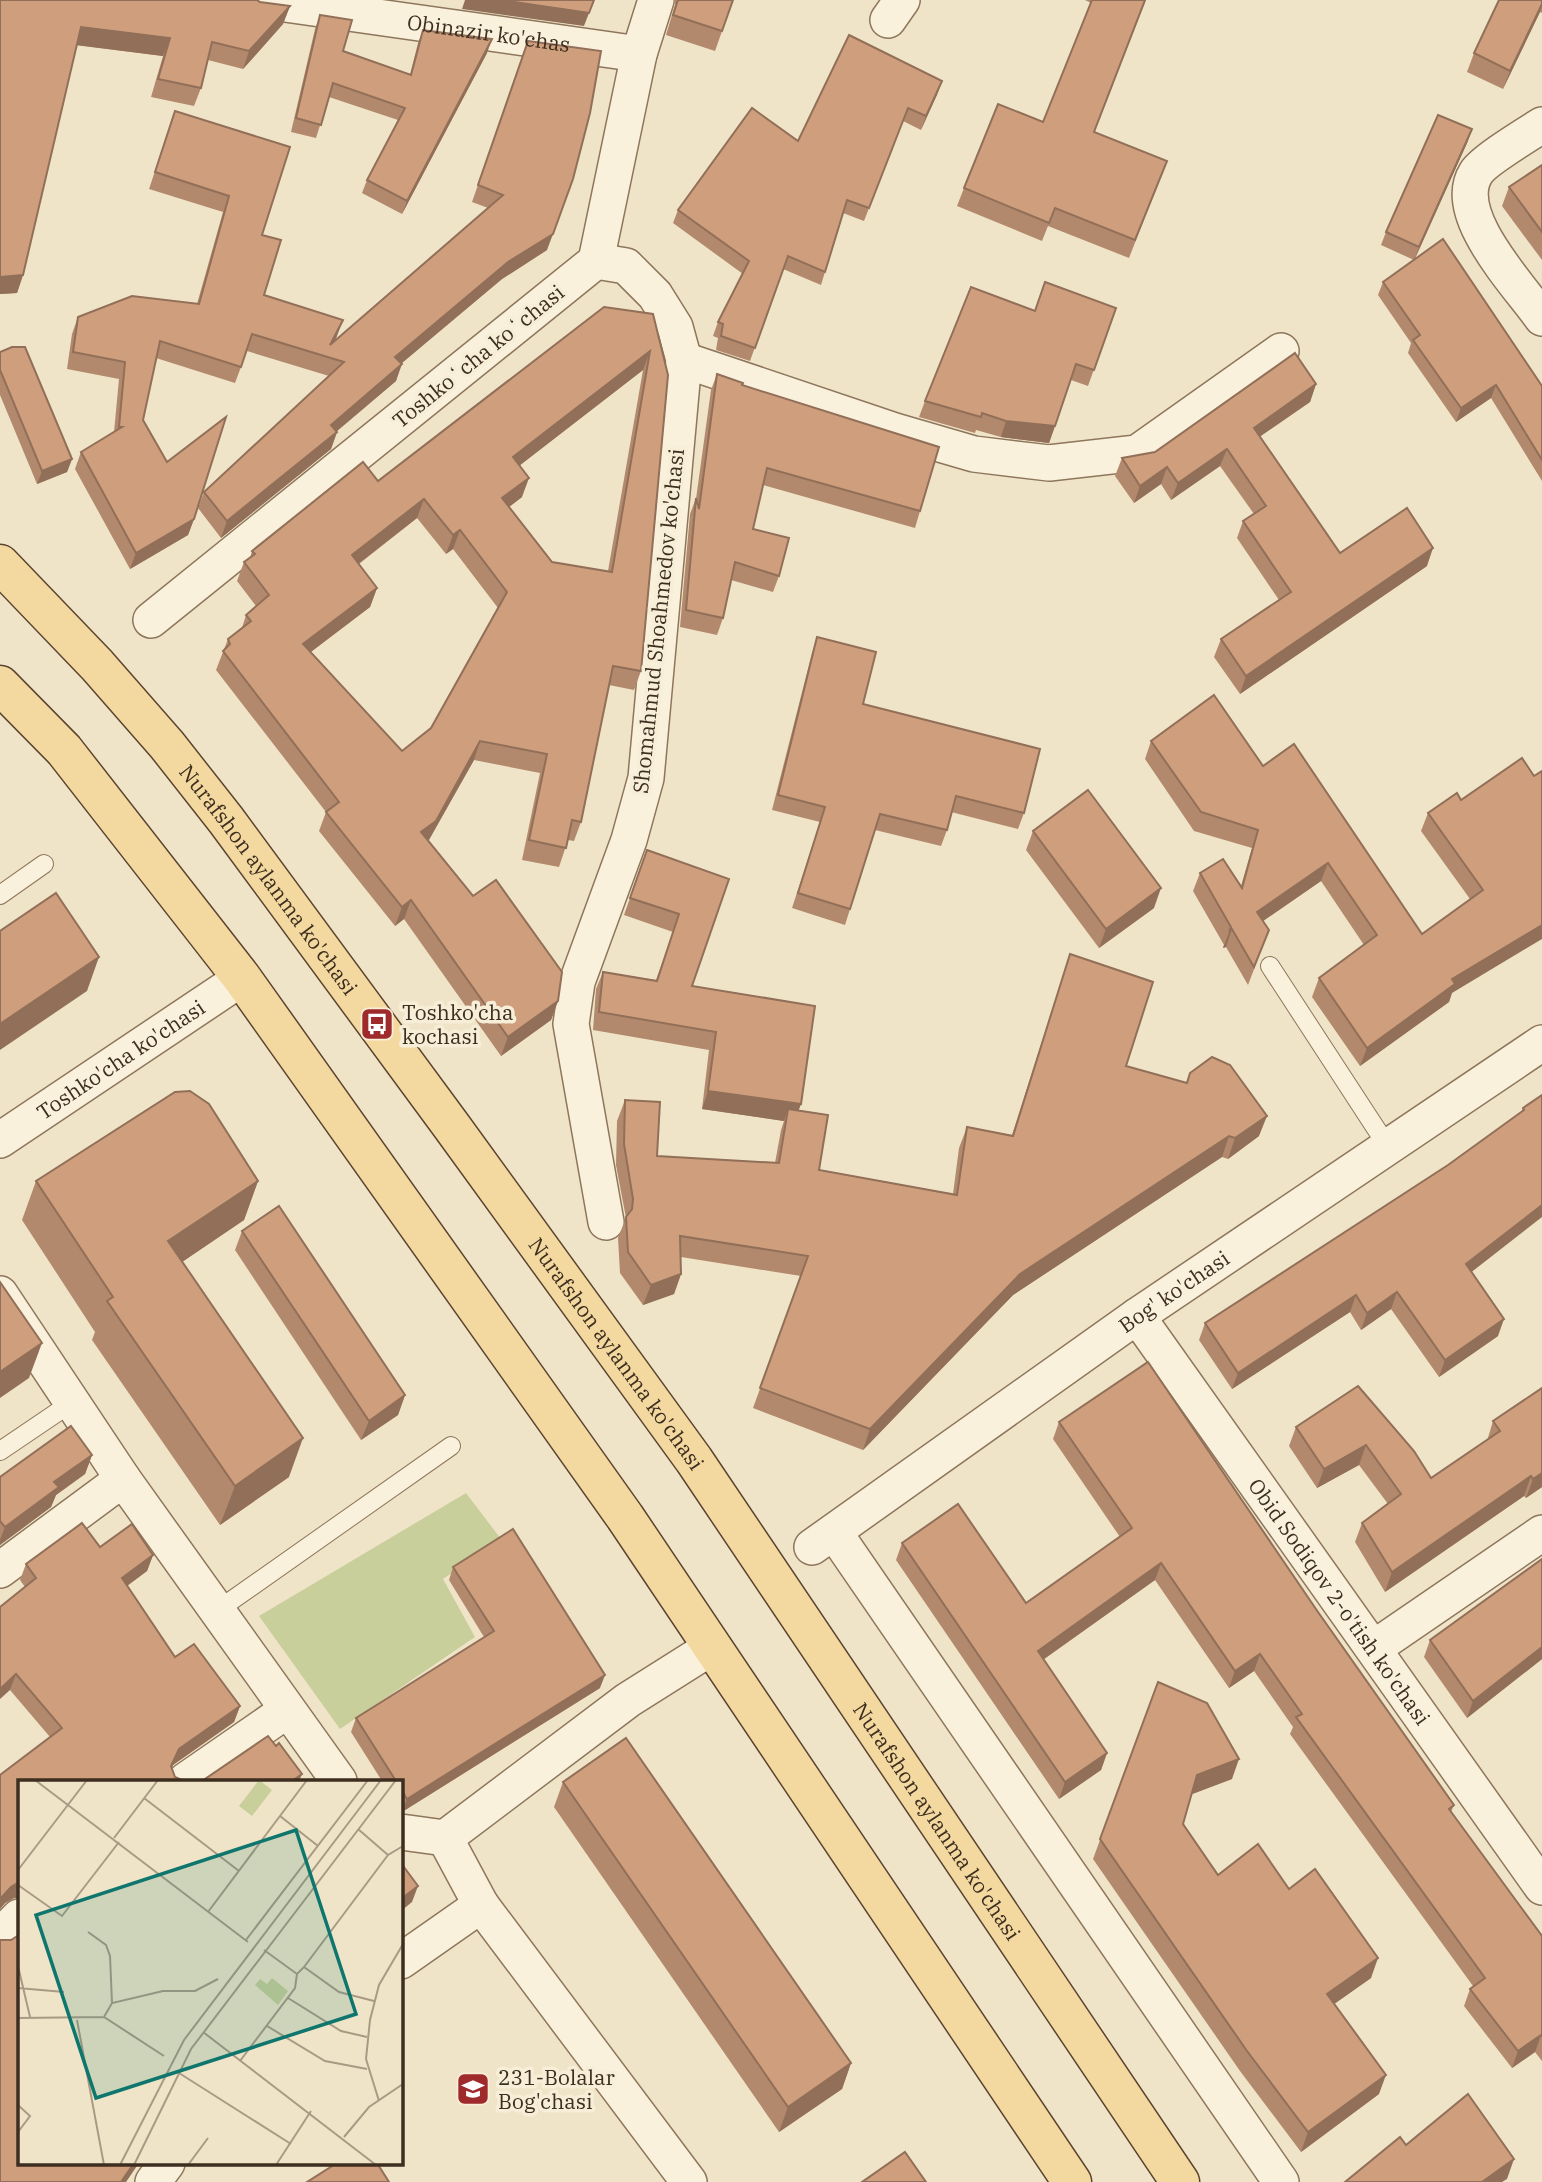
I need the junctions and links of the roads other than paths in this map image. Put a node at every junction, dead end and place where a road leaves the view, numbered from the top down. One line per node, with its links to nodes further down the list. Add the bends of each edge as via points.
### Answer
1 (257, 0): 3 (street, Obinazir ko'chas)
2 (656, 0): 3 (street)
3 (639, 54): 5 (street)
4 (1542, 125): 6 (street, via 1476,171 1467,194 1474,222)
5 (596, 261): 8 (street, Shomahmud Shoahmedov ko'chasi, via 626,266 655,295 675,327); 10 (street, Toshkoʻcha koʻchasi)
6 (1542, 318)
7 (1281, 351): 8 (street, via 1137,453 1049,463 974,454)
8 (684, 360): 19 (street, Shomahmud Shoahmedov ko'chasi, via 646,778 629,840 577,982 571,1024)
9 (0, 564): 45 (main road, Nurafshon aylanma ko'chasi, via 167,745 450,1124 694,1460)
10 (150, 620)
11 (0, 685): 15 (main road, via 64,750)
12 (44, 864): 13 (lane)
13 (0, 895)
14 (1270, 966): 18 (lane)
15 (242, 978): 17 (street, Toshko'cha ko'chasi); 29 (main road, via 618,1506)
16 (1542, 1043): 18 (street, Bog' ko'chasi)
17 (0, 1140)
18 (1388, 1147): 21 (street, Bog' ko'chasi)
19 (606, 1222)
20 (0, 1294): 22 (street)
21 (1137, 1316): 30 (street, Obid Sodiqov 2-o'tish ko'chasi); 46 (street, Bog' ko'chasi, via 823,1540)
22 (71, 1403): 24 (lane); 25 (street)
23 (451, 1446): 28 (lane)
24 (0, 1451)
25 (123, 1479): 27 (street); 28 (street)
26 (1542, 1532): 30 (street)
27 (0, 1570)
28 (218, 1611): 31 (street)
29 (712, 1647): 35 (street, via 628,1700); 44 (main road)
30 (1374, 1648): 36 (street, Obid Sodiqov 2-o'tish ko'chasi)
31 (286, 1711): 32 (street); 33 (street)
32 (186, 1780)
33 (339, 1780)
34 (402, 1832): 35 (street)
35 (445, 1838): 37 (street)
36 (1542, 1887)
37 (481, 1905): 40 (street); 43 (street)
38 (18, 1918): 39 (street)
39 (0, 1937)
40 (402, 1960)
41 (166, 2164): 42 (street)
42 (153, 2182)
43 (689, 2182)
44 (1072, 2182)
45 (1180, 2182)
46 (1281, 2182)

